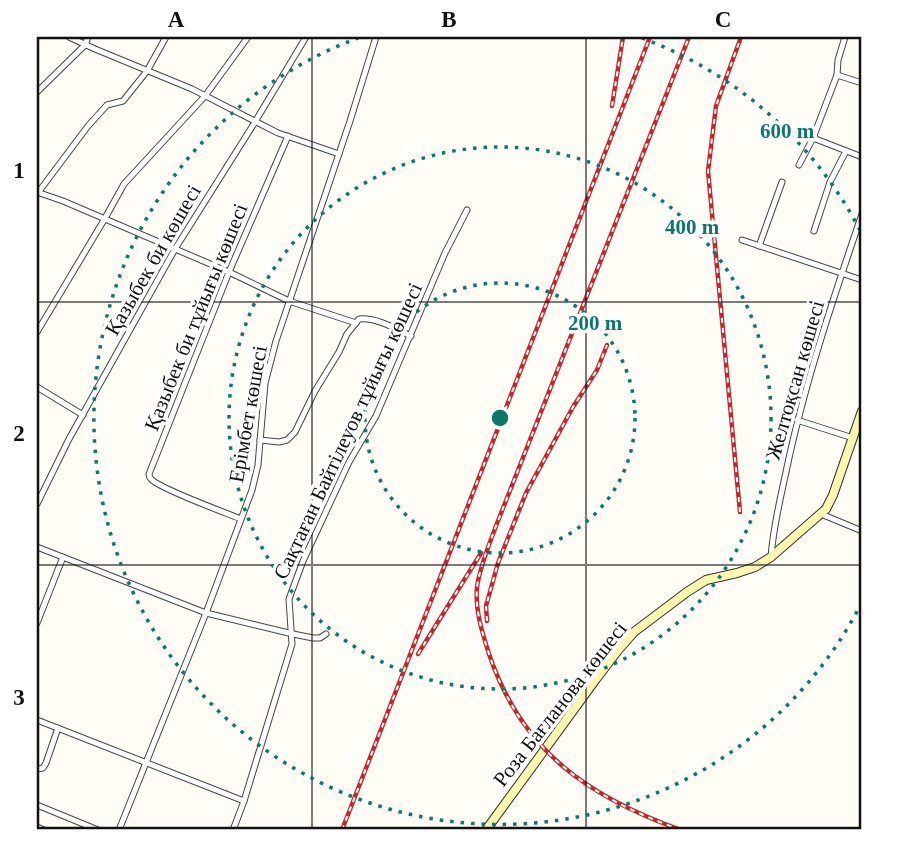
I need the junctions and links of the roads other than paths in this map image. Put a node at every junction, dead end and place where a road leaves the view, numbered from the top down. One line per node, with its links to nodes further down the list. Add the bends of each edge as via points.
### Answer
1 (69, 37): 8 (street)
2 (88, 37): 8 (street)
3 (166, 37): 9 (street)
4 (248, 37): 13 (street)
5 (306, 37): 14 (street, Қазыбек би көшесі)
6 (376, 37): 18 (street, Ерімбет көшесі)
7 (845, 37): 10 (street)
8 (85, 45): 9 (street); 12 (street)
9 (147, 71): 13 (street); 22 (street, via 123,100 107,105 88,126)
10 (837, 75): 11 (street); 16 (street)
11 (862, 83)
12 (37, 92)
13 (205, 96): 14 (street); 25 (street, via 124,184)
14 (256, 122): 15 (street); 29 (street, Қазыбек би көшесі)
15 (288, 136): 18 (street); 30 (street, Қазыбек би тұйығы көшесі)
16 (813, 138): 17 (street); 20 (street)
17 (846, 151): 19 (street); 26 (street)
18 (339, 154): 33 (street, Ерімбет көшесі)
19 (862, 157)
20 (799, 165)
21 (782, 182): 28 (street)
22 (37, 193): 25 (street)
23 (467, 210): 36 (street, Сақтаған Байтілеуов тұйығы көшесі)
24 (862, 214): 31 (street, Желтоқсан көшесі)
25 (104, 220): 29 (street); 35 (street)
26 (814, 231)
27 (743, 240): 28 (street)
28 (759, 246): 31 (street)
29 (175, 249): 30 (street); 39 (street, Қазыбек би көшесі)
30 (229, 272): 33 (street); 45 (street, Қазыбек би тұйығы көшесі, via 149,474 155,482)
31 (842, 274): 32 (street); 40 (street, Желтоқсан көшесі)
32 (862, 280)
33 (289, 301): 34 (street); 42 (street, Ерімбет көшесі, via 265,383)
34 (356, 323): 36 (street, via 366,318); 42 (street, via 295,432 279,442)
35 (37, 332)
36 (411, 336): 52 (street, Сақтаған Байтілеуов тұйығы көшесі, via 303,561 289,599)
37 (37, 387): 39 (street)
38 (862, 411): 41 (street, Роза Бағланова көшесі)
39 (83, 415): 43 (street, Қазыбек би көшесі)
40 (797, 420): 41 (street); 49 (street, Желтоқсан көшесі)
41 (853, 438): 44 (street, Роза Бағланова көшесі, via 834,495)
42 (260, 440): 45 (street, Ерімбет көшесі, via 258,465)
43 (37, 504)
44 (821, 514): 46 (street); 49 (street, Роза Бағланова көшесі)
45 (241, 519): 50 (street, Ерімбет көшесі)
46 (862, 531)
47 (37, 547): 48 (street)
48 (63, 556): 50 (street); 51 (street)
49 (771, 557): 65 (street, Роза Бағланова көшесі, via 755,567 706,580 634,632)
50 (206, 612): 52 (street); 56 (street, Ерімбет көшесі)
51 (37, 623)
52 (293, 634): 53 (street, via 320,638); 58 (street, Сақтаған Байтілеуов тұйығы көшесі)
53 (326, 634)
54 (37, 720): 55 (street)
55 (58, 728): 56 (street); 57 (street, via 46,763)
56 (146, 762): 58 (street); 63 (street, Ерімбет көшесі)
57 (37, 769)
58 (244, 801): 64 (street, Сақтаған Байтілеуов тұйығы көшесі)
59 (37, 805): 62 (street)
60 (37, 827): 61 (street)
61 (44, 830)
62 (98, 830)
63 (119, 830)
64 (233, 830)
65 (486, 830)

